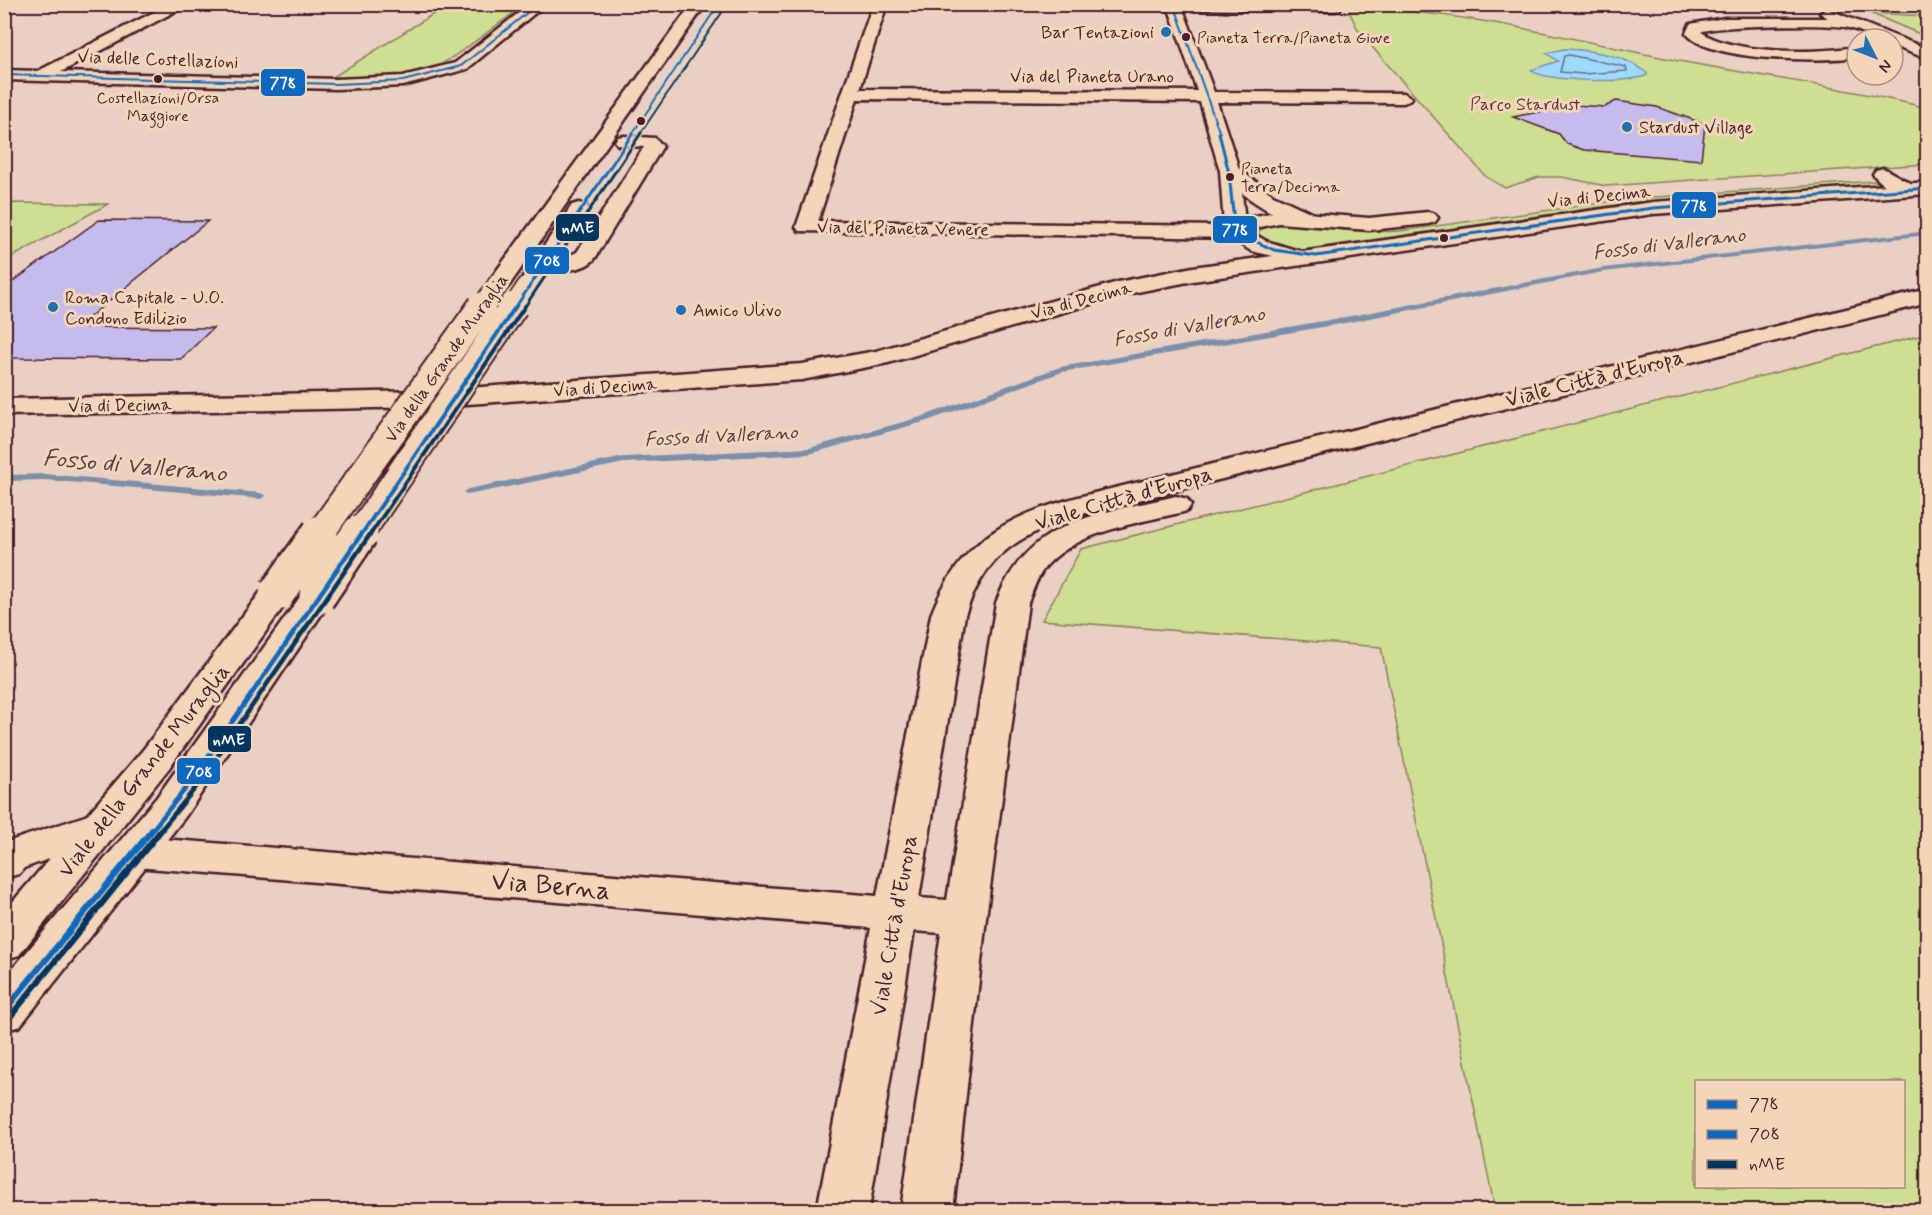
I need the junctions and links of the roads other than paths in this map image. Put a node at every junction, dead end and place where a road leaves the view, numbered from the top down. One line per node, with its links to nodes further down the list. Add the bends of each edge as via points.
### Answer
1 (182, 4): 16 (street)
2 (539, 4): 16 (street, Via delle Costellazioni, via 461,66 404,81 336,84)
3 (699, 4): 36 (street, Via della Grande Muraglia, bridge)
4 (719, 4): 20 (street, Via della Grande Muraglia)
5 (880, 4): 17 (street, Via del Pianeta Venere)
6 (1110, 4): 8 (street)
7 (1813, 4): 10 (street)
8 (1174, 5): 9 (street); 18 (street)
9 (1335, 7)
10 (1848, 23): 11 (street); 13 (street, via 1725,22 1699,25 1693,33 1717,44 1776,53)
11 (1858, 27)
12 (1905, 47): 14 (street)
13 (1845, 54)
14 (1928, 54)
15 (4, 75): 16 (street, Via delle Costellazioni)
16 (40, 76)
17 (853, 94): 18 (street, Via del Pianeta Urano); 28 (street, Via del Pianeta Venere, via 806,227)
18 (1207, 96): 19 (street, Via del Pianeta Urano); 21 (street)
19 (1404, 98)
20 (624, 141): 30 (street, Via della Grande Muraglia); 30 (street, via 649,142 654,146 585,257 571,263)
21 (1230, 171): 27 (street, via 1262,199); 28 (street)
22 (1928, 171): 23 (street, Via di Decima)
23 (1882, 174): 24 (street); 25 (street, Via di Decima)
24 (1917, 188): 29 (street, Via di Decima, via 1653,208)
25 (1636, 191)
26 (1453, 214): 27 (street, via 1369,224)
27 (1307, 218): 28 (street, via 1272,218)
28 (1235, 229): 29 (street, Via di Decima, via 1267,248); 31 (street, Via di Decima, via 1230,250)
29 (1316, 255): 31 (street, Via di Decima)
30 (543, 263): 32 (street, Via della Grande Muraglia)
31 (1193, 274): 35 (street, Via di Decima, via 1118,289 879,358 802,372 425,399)
32 (527, 287): 38 (street, Viale della Grande Muraglia, bridge, via 190,782)
33 (1928, 296): 40 (street, Viale Città d'Europa, via 1092,502 1035,519 1012,531 974,562 952,601)
34 (1928, 319): 41 (street, Viale Città d'Europa, via 1124,518 1080,530 1050,546 1022,575 1012,603)
35 (4, 407)
36 (277, 594): 37 (street, Viale della Grande Muraglia, via 156,759)
37 (103, 824): 39 (street); 42 (street, Viale della Grande Muraglia)
38 (136, 852): 40 (street, Via Berna); 43 (street, Viale della Grande Muraglia)
39 (6, 859)
40 (894, 913): 41 (street, Via Berna); 44 (street, Viale Città d'Europa)
41 (965, 918): 45 (street, Viale Città d'Europa)
42 (4, 943)
43 (4, 1012)
44 (843, 1210)
45 (927, 1210)

